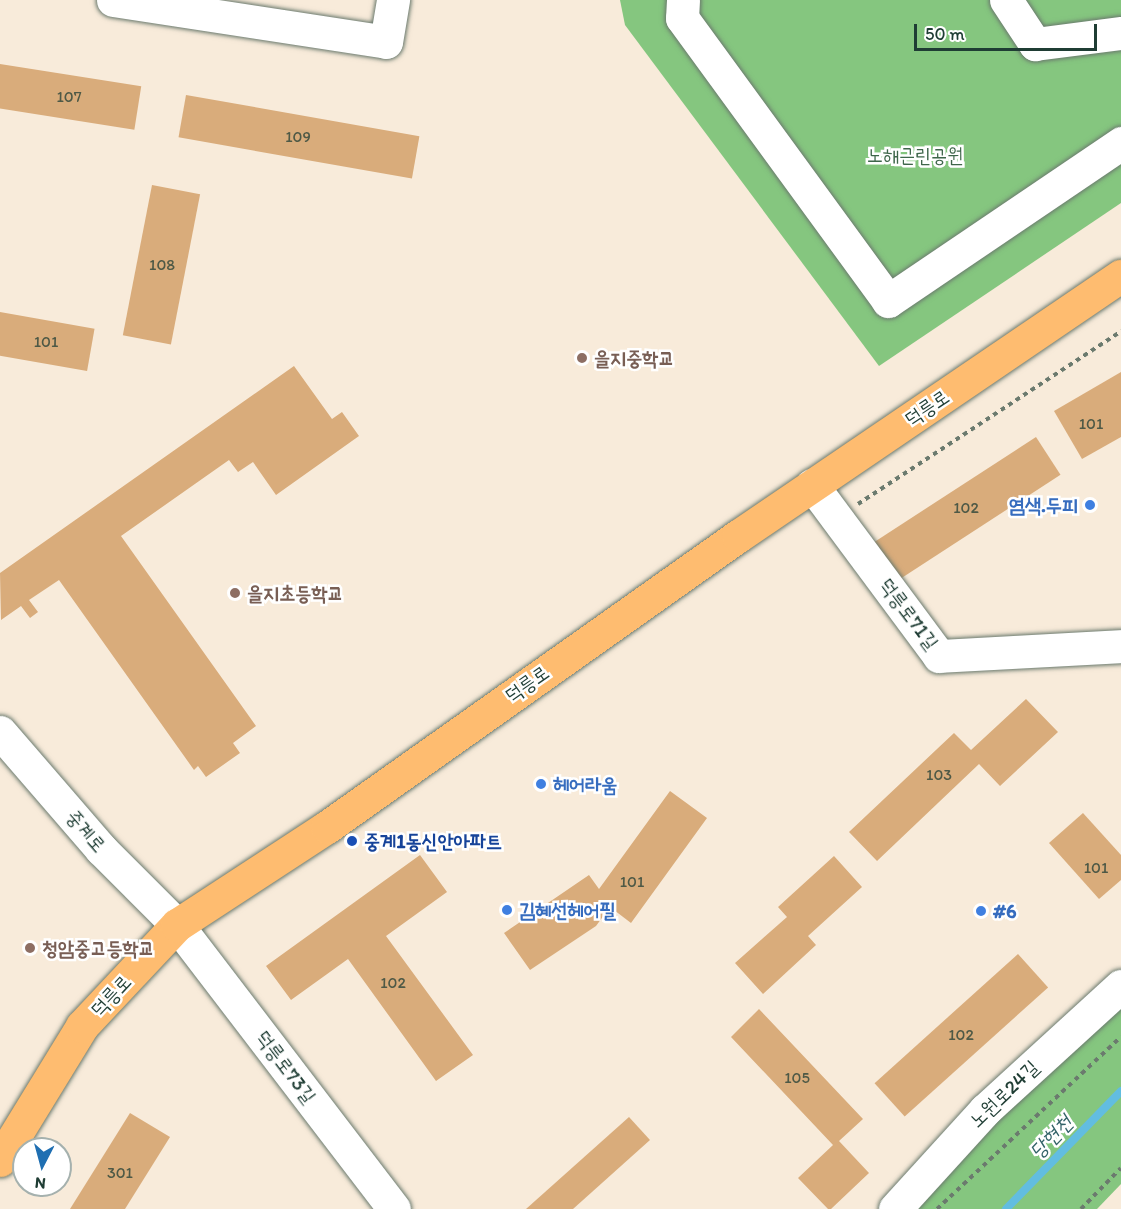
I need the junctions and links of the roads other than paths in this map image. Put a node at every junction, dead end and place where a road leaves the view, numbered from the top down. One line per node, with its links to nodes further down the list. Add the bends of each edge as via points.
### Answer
1 (113, 0): 2 (street, via 386,42)
2 (393, 0)
3 (683, 0): 6 (street, via 682,18 888,301)
4 (1006, 0): 5 (street, via 1035,44)
5 (1121, 33)
6 (1121, 142)
7 (1121, 276): 8 (main road, 덕릉로)
8 (812, 485): 9 (street, 덕릉로71길, via 939,656); 11 (main road, 덕릉로, via 327,827)
9 (1121, 646)
10 (0, 732): 11 (street, 중계로, via 101,849)
11 (177, 925): 13 (main road, 덕릉로, via 82,1026); 14 (street, 덕릉로73길)
12 (1121, 986): 15 (street, 노원로24길, via 985,1110)
13 (0, 1160)
14 (394, 1209)
15 (895, 1209)

